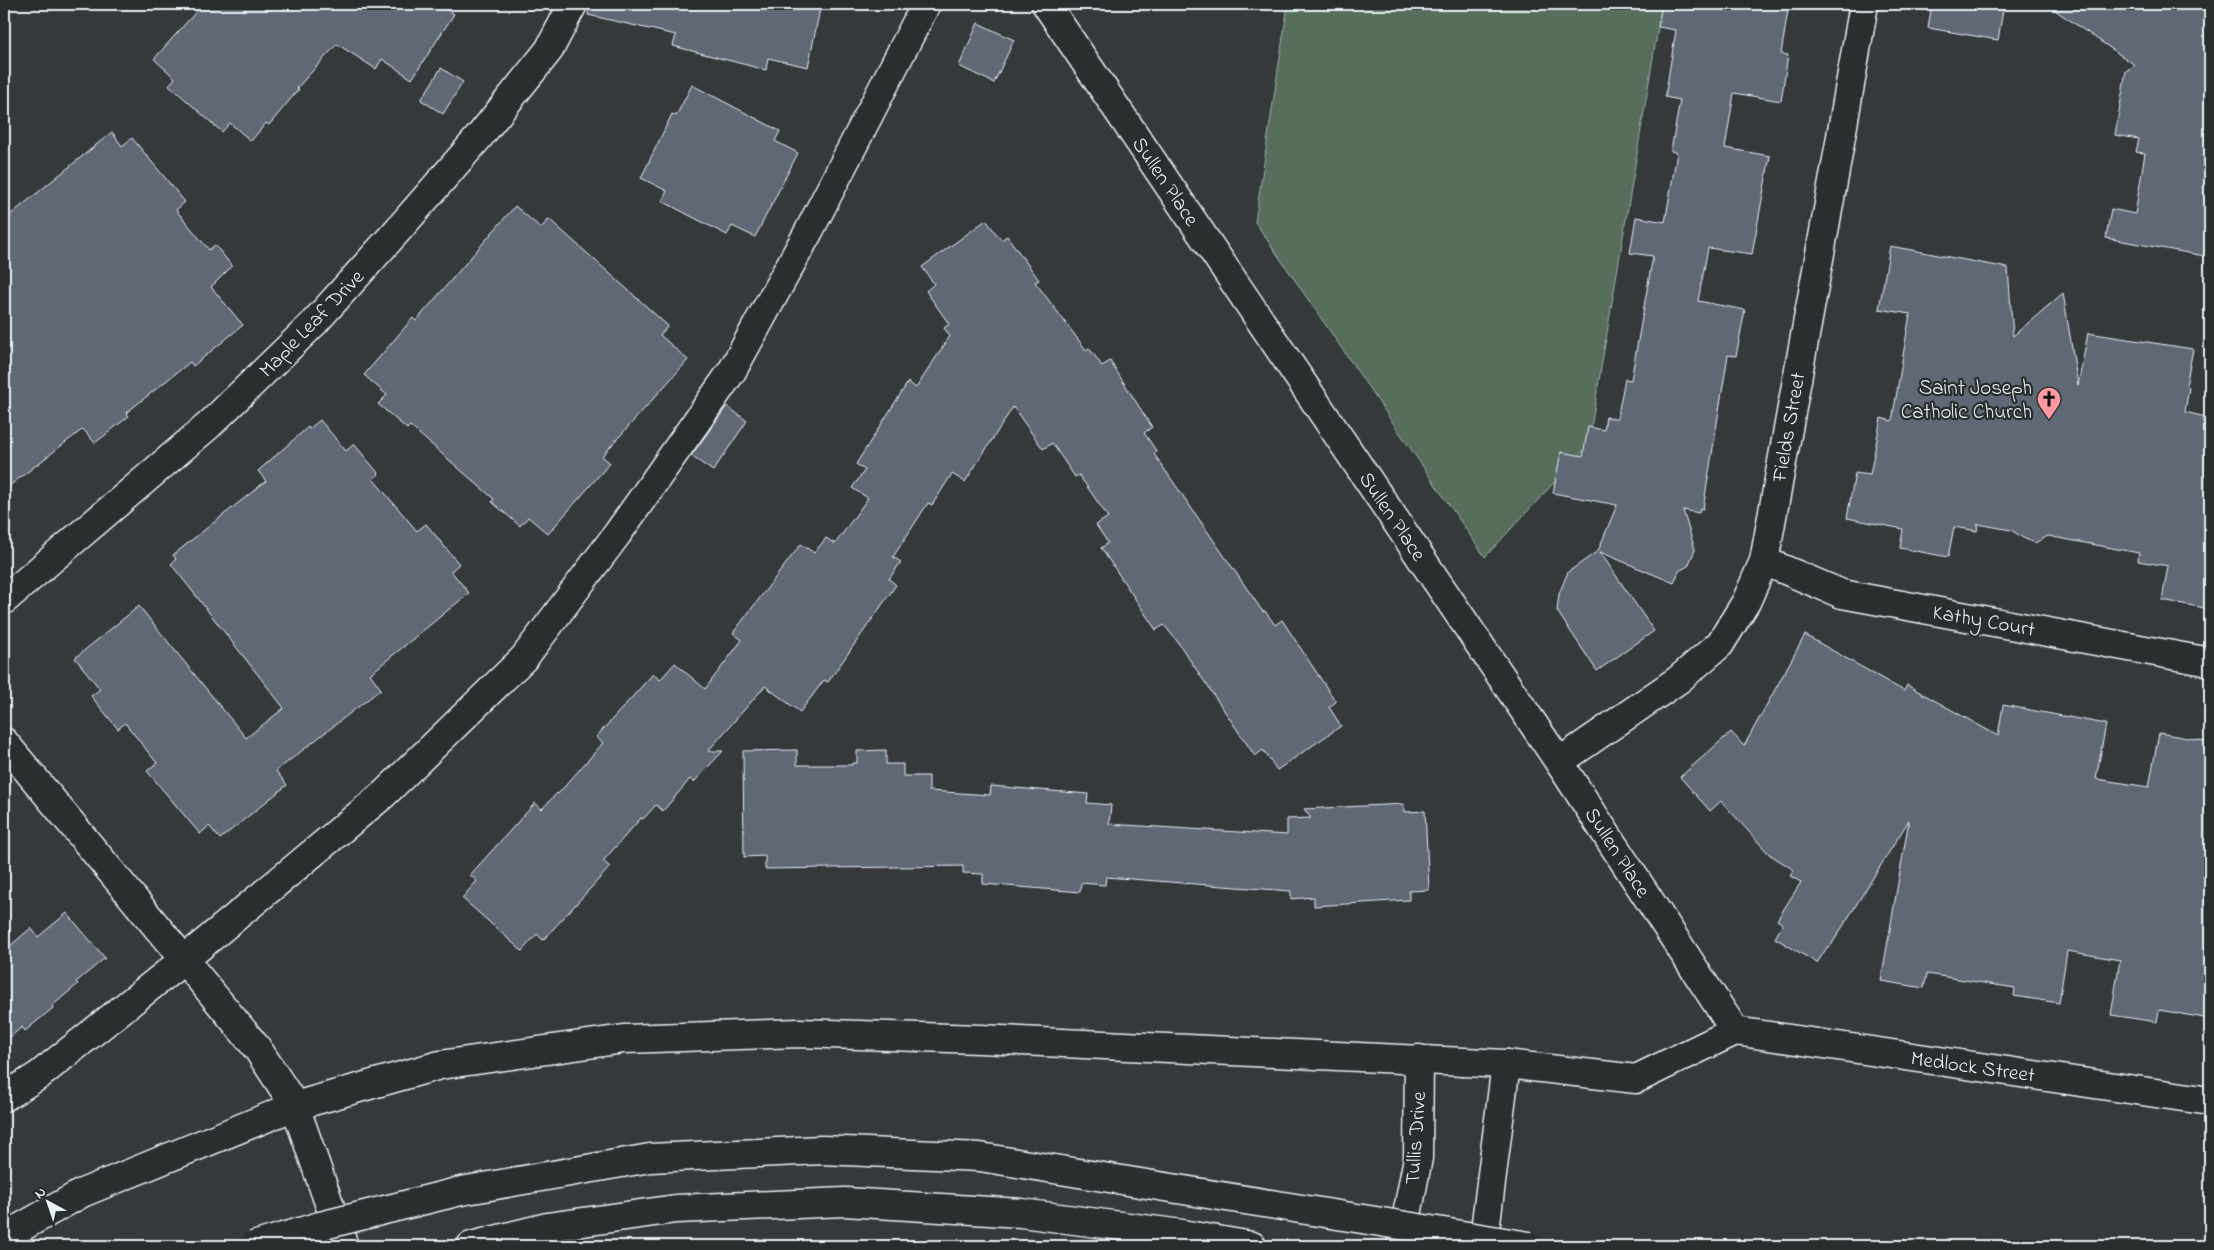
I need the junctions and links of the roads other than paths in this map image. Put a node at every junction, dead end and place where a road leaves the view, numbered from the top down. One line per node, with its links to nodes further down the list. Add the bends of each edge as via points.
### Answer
1 (573, 4): 6 (street, Maple Leaf Drive, via 543,58 398,230 313,324 210,425)
2 (926, 4): 10 (street, via 809,231 732,371 618,534 524,658 384,794)
3 (1046, 4): 9 (street, Sullen Place)
4 (1864, 4): 5 (street, Fields Street)
5 (1764, 561): 7 (street, Kathy Court, via 1842,594); 9 (street, Fields Street, via 1746,602 1720,644 1678,680)
6 (4, 600)
7 (2210, 662)
8 (4, 742): 10 (street)
9 (1559, 762): 11 (street, Sullen Place)
10 (185, 959): 14 (street, via 38,1076); 16 (street, via 258,1048)
11 (1735, 1031): 13 (street, via 1636,1079); 15 (street, Medlock Street)
12 (1419, 1059): 13 (street); 16 (street, via 799,1033 624,1039 440,1065); 22 (street, Tullis Drive, via 1418,1158)
13 (1506, 1064): 23 (street)
14 (4, 1097)
15 (2210, 1101)
16 (295, 1106): 17 (street, via 82,1193); 19 (street)
17 (4, 1237)
18 (253, 1246): 24 (street, bridge, via 461,1191 650,1158 822,1150 980,1157)
19 (344, 1246)
20 (471, 1246): 21 (street, via 547,1227 676,1209 845,1202 1021,1213)
21 (1252, 1246)
22 (1402, 1246)
23 (1483, 1246)
24 (1529, 1246)

